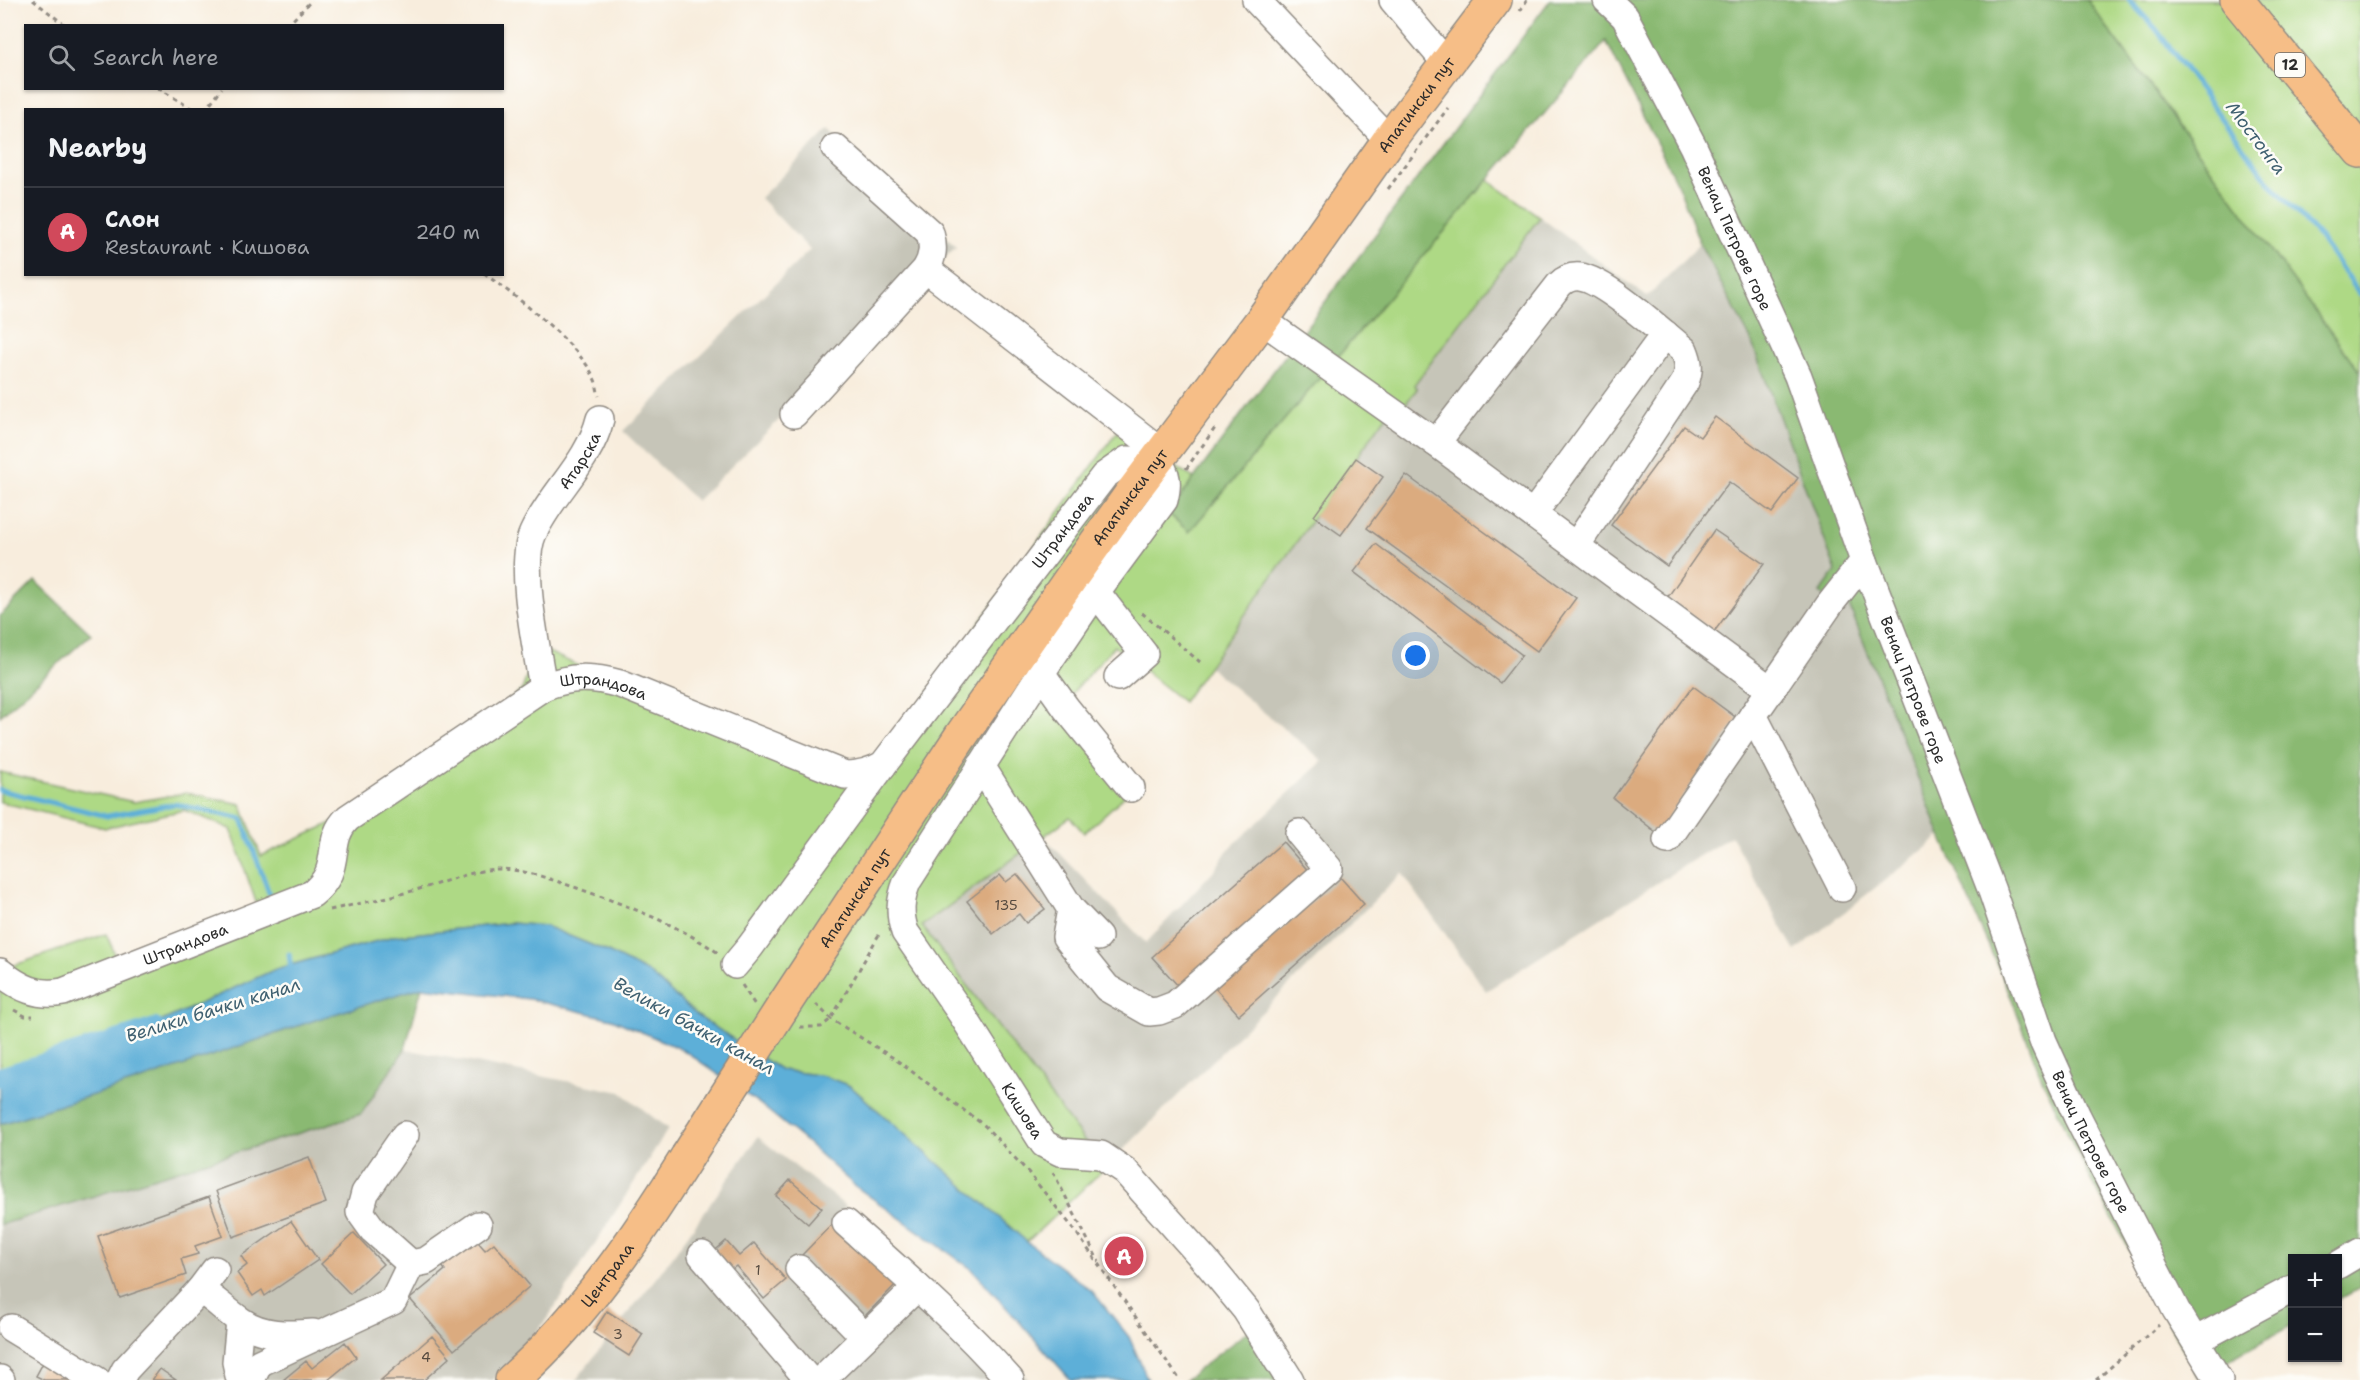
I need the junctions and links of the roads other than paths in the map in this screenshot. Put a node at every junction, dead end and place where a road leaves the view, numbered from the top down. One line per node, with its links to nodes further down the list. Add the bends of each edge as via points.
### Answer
1 (1256, 0): 7 (street)
2 (1393, 0): 6 (street)
3 (1495, 0): 6 (main road, Апатински пут)
4 (1607, 0): 19 (street, Венац Петрове горе, via 1625,17 1698,156 1798,376)
5 (2237, 0): 9 (main road, 12)
6 (1447, 64): 7 (main road, Апатински пут)
7 (1389, 141): 11 (main road, Апатински пут)
8 (835, 148): 10 (street, via 930,233 932,259)
9 (2360, 151)
10 (926, 269): 13 (street); 16 (street)
11 (1262, 320): 15 (street); 16 (main road, Апатински пут)
12 (1665, 334): 15 (street, via 1597,283 1582,277 1565,280); 17 (street); 18 (street, via 1684,350 1690,371)
13 (794, 414)
14 (600, 419): 23 (street, Атарска, via 595,439 543,515 528,549 526,570)
15 (1436, 443): 17 (street)
16 (1160, 457): 20 (street, via 1166,471 1164,500); 26 (street, Штрандова, via 1127,460 1104,476); 37 (main road, Апатински пут, bridge, via 961,736)
17 (1533, 514): 18 (street)
18 (1576, 546): 24 (street)
19 (1864, 561): 24 (street); 51 (street, Венац Петрове горе, via 1992,891 2043,1041 2176,1310)
20 (1096, 592): 21 (street); 22 (street, via 1144,654)
21 (1041, 673): 27 (street); 28 (street)
22 (1118, 677)
23 (543, 687): 26 (street, Штрандова, via 563,679 598,678 845,775 859,775); 35 (street, Штрандова, via 348,818 337,834 330,873 312,894 63,992 33,992)
24 (1771, 690): 25 (street)
25 (1753, 715): 30 (street); 31 (street)
26 (884, 765): 34 (street)
27 (981, 766): 32 (street); 60 (street, Кишова, via 907,882 900,918 905,932 1044,1144 1060,1152 1101,1155 1125,1171 1246,1310)
28 (1131, 788)
29 (1299, 832): 32 (street, via 1329,869 1174,1005 1159,1011 1149,1012 1107,988 1066,937)
30 (1667, 840)
31 (1842, 888)
32 (1071, 909): 33 (street)
33 (1098, 937)
34 (735, 965)
35 (0, 972)
36 (405, 1135): 43 (street, via 365,1192 360,1212 373,1230)
37 (687, 1157): 56 (main road, Централа, via 599,1285)
38 (846, 1223): 45 (street)
39 (478, 1225): 43 (street, via 426,1261)
40 (2360, 1252): 42 (street)
41 (702, 1255): 57 (street)
42 (2342, 1262)
43 (411, 1263): 49 (street, via 393,1301)
44 (799, 1269): 50 (street)
45 (917, 1287): 50 (street); 59 (street)
46 (2288, 1291): 51 (street)
47 (240, 1321): 49 (street, via 255,1329 284,1335); 53 (street, via 216,1299 207,1280); 54 (street, via 236,1362)
48 (11, 1328): 52 (street)
49 (323, 1332): 55 (street, via 260,1363)
50 (865, 1337): 58 (street)
51 (2197, 1340): 61 (street, Венац Петрове горе)
52 (96, 1380)
53 (120, 1380)
54 (240, 1380)
55 (251, 1380)
56 (512, 1380)
57 (809, 1380)
58 (821, 1380)
59 (1010, 1380)
60 (1290, 1380)
61 (2219, 1380)

